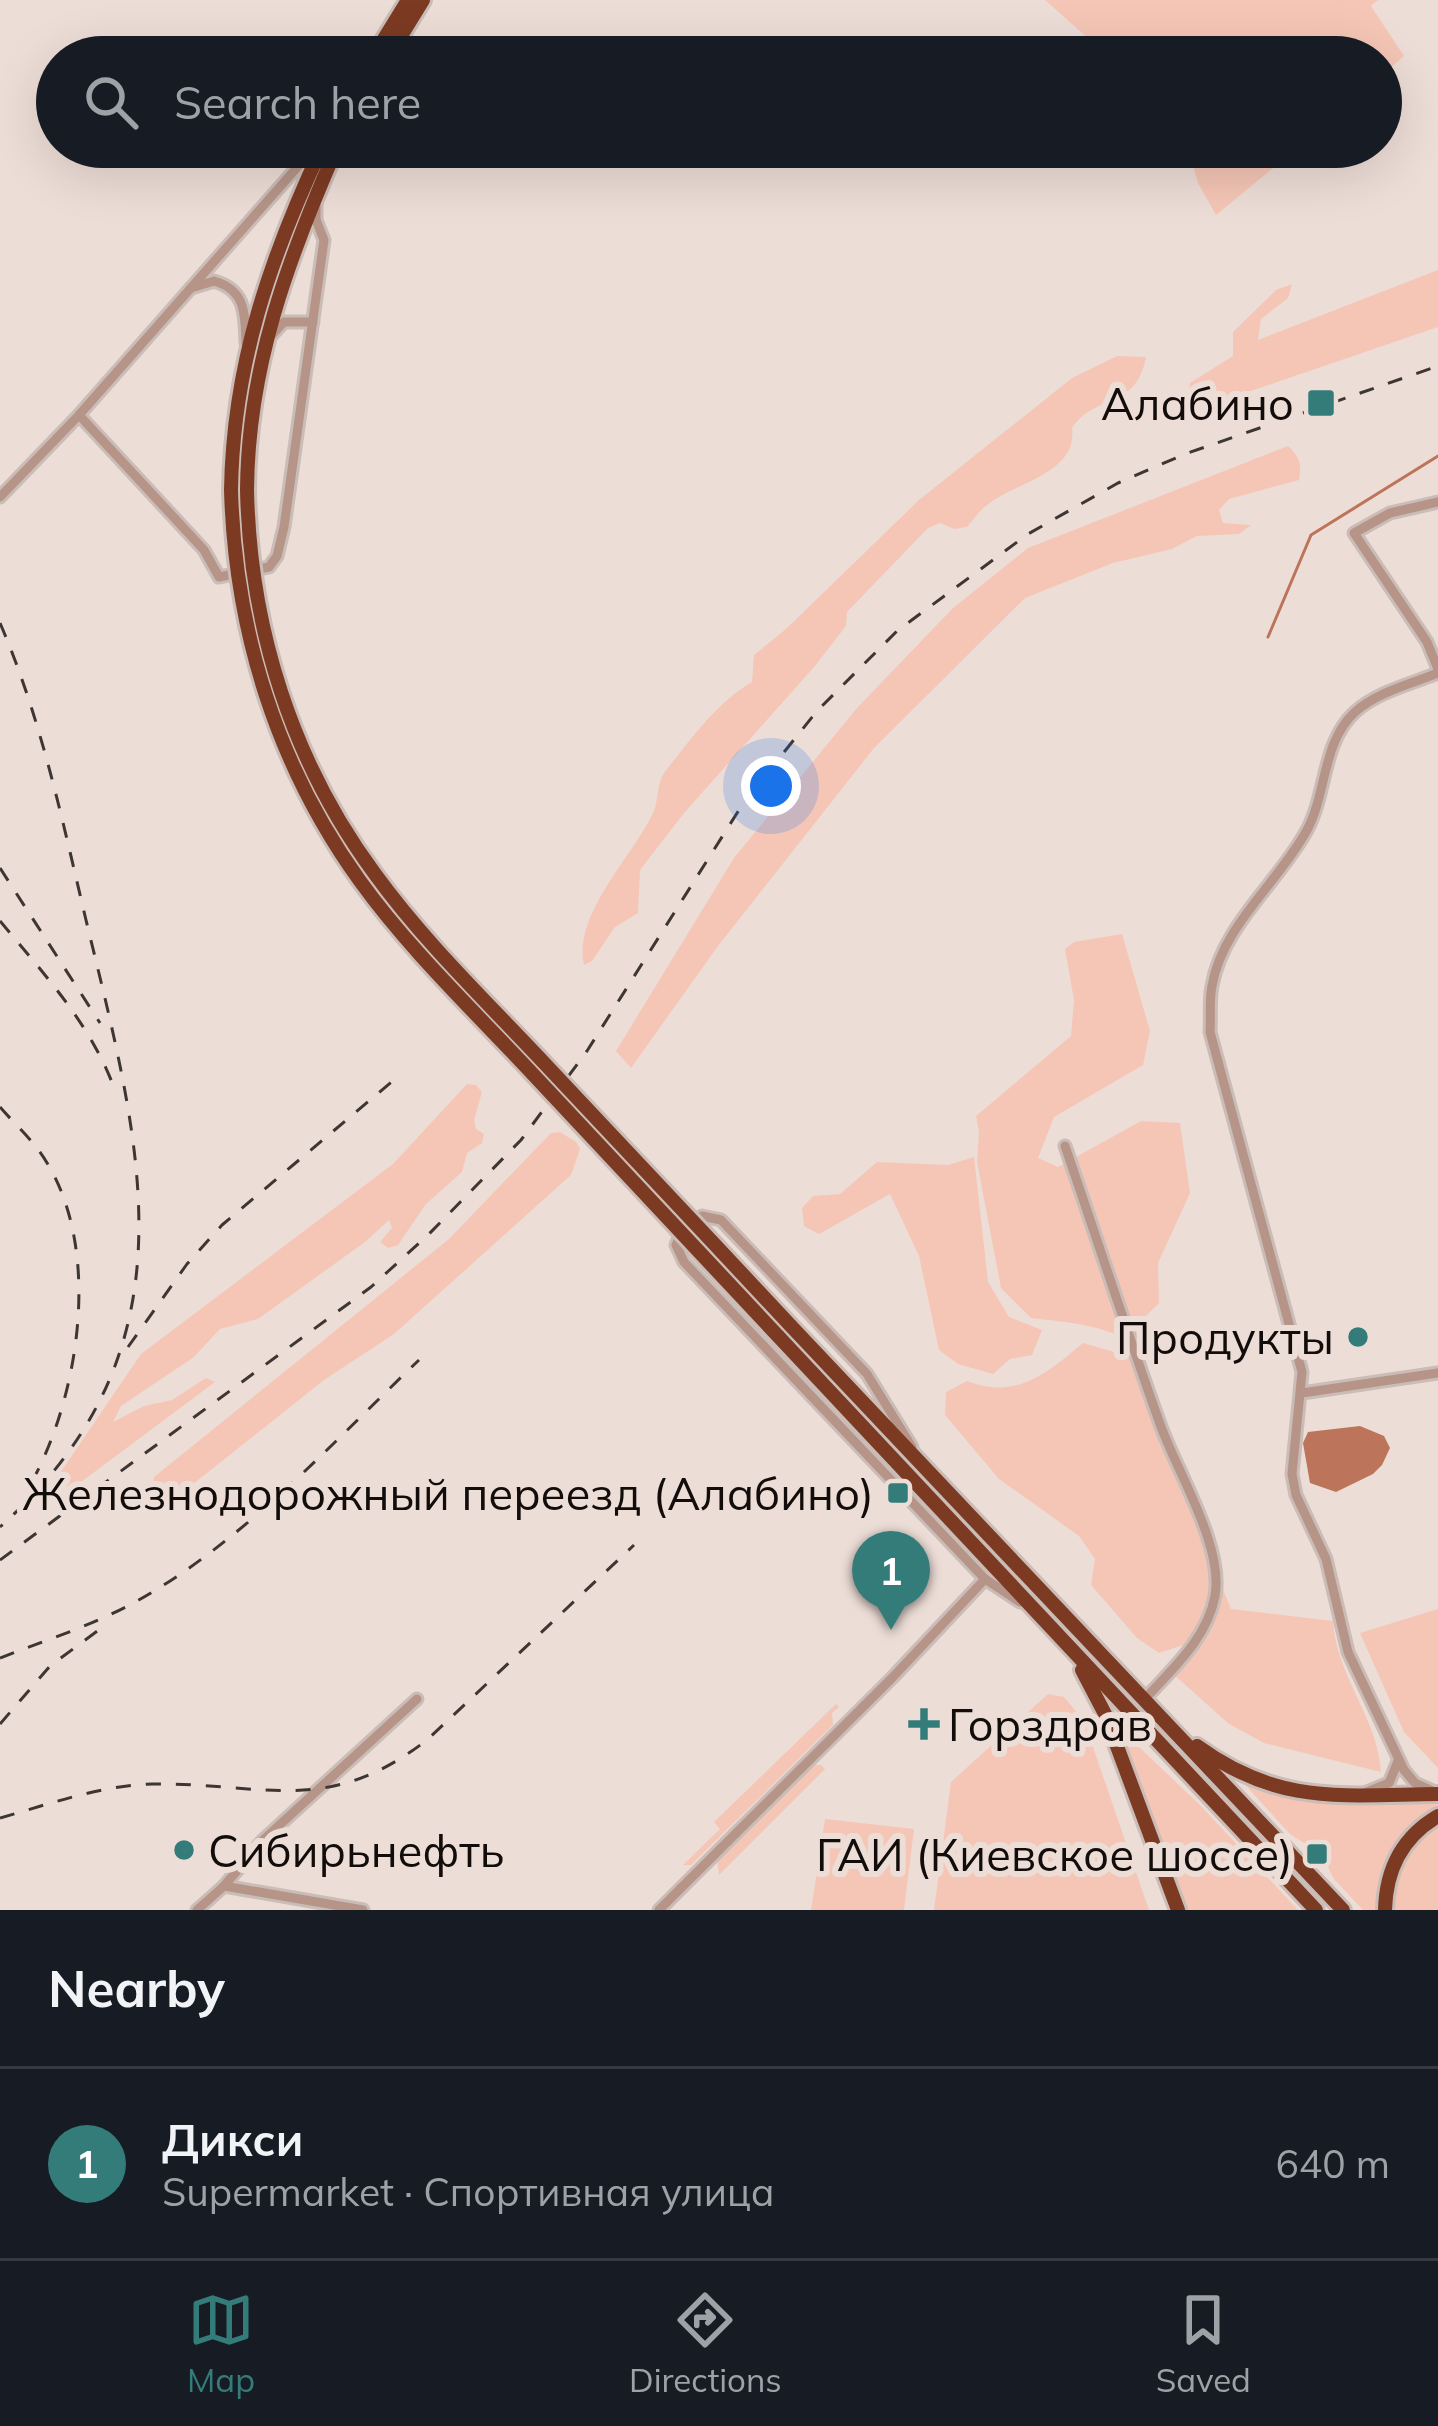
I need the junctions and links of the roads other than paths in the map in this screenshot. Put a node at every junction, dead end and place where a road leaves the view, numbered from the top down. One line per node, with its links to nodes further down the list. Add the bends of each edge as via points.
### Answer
1 (408, 0): 3 (highway)
2 (423, 0): 4 (highway)
3 (386, 36)
4 (401, 36)
5 (299, 168): 9 (street)
6 (309, 168): 11 (highway)
7 (328, 168): 8 (highway)
8 (319, 188): 10 (street, via 316,220 324,240); 12 (highway)
9 (182, 295): 11 (street, via 203,282 230,287 242,300); 13 (street)
10 (313, 322): 12 (street, via 284,322); 13 (street, via 284,527 277,556 263,570 219,577)
11 (247, 346): 14 (highway, via 237,397)
12 (260, 358): 14 (highway)
13 (79, 415): 15 (street)
14 (239, 490): 19 (highway, bridge, via 240,593 263,691 340,852 426,960)
15 (0, 497)
16 (1438, 502): 17 (street, via 1354,532)
17 (1438, 671): 21 (street, via 1356,711 1338,734 1308,828 1229,942 1211,989 1210,1032)
18 (1065, 1146): 29 (street, via 1213,1554 1208,1622)
19 (784, 1330): 22 (highway); 24 (highway)
20 (1438, 1372): 21 (street)
21 (1302, 1393): 31 (street, via 1296,1495 1326,1559 1348,1652)
22 (850, 1412): 23 (street); 26 (highway)
23 (883, 1469): 24 (street, via 679,1257 676,1238 689,1222 721,1220 852,1356); 25 (street)
24 (949, 1495): 29 (highway)
25 (985, 1579): 26 (street); 38 (street)
26 (1035, 1611): 27 (highway)
27 (1075, 1655): 39 (highway); 40 (highway)
28 (417, 1699): 35 (street)
29 (1144, 1700): 30 (highway)
30 (1156, 1713): 33 (highway, via 1257,1782); 41 (highway)
31 (1398, 1761): 32 (street, via 1415,1783); 33 (street, via 1389,1783)
32 (1438, 1793): 33 (highway)
33 (1359, 1795)
34 (1438, 1816): 42 (highway, via 1398,1854)
35 (224, 1886): 36 (street); 37 (street)
36 (197, 1910)
37 (363, 1910)
38 (659, 1910)
39 (1178, 1910)
40 (1316, 1910)
41 (1343, 1910)
42 (1385, 1910)

